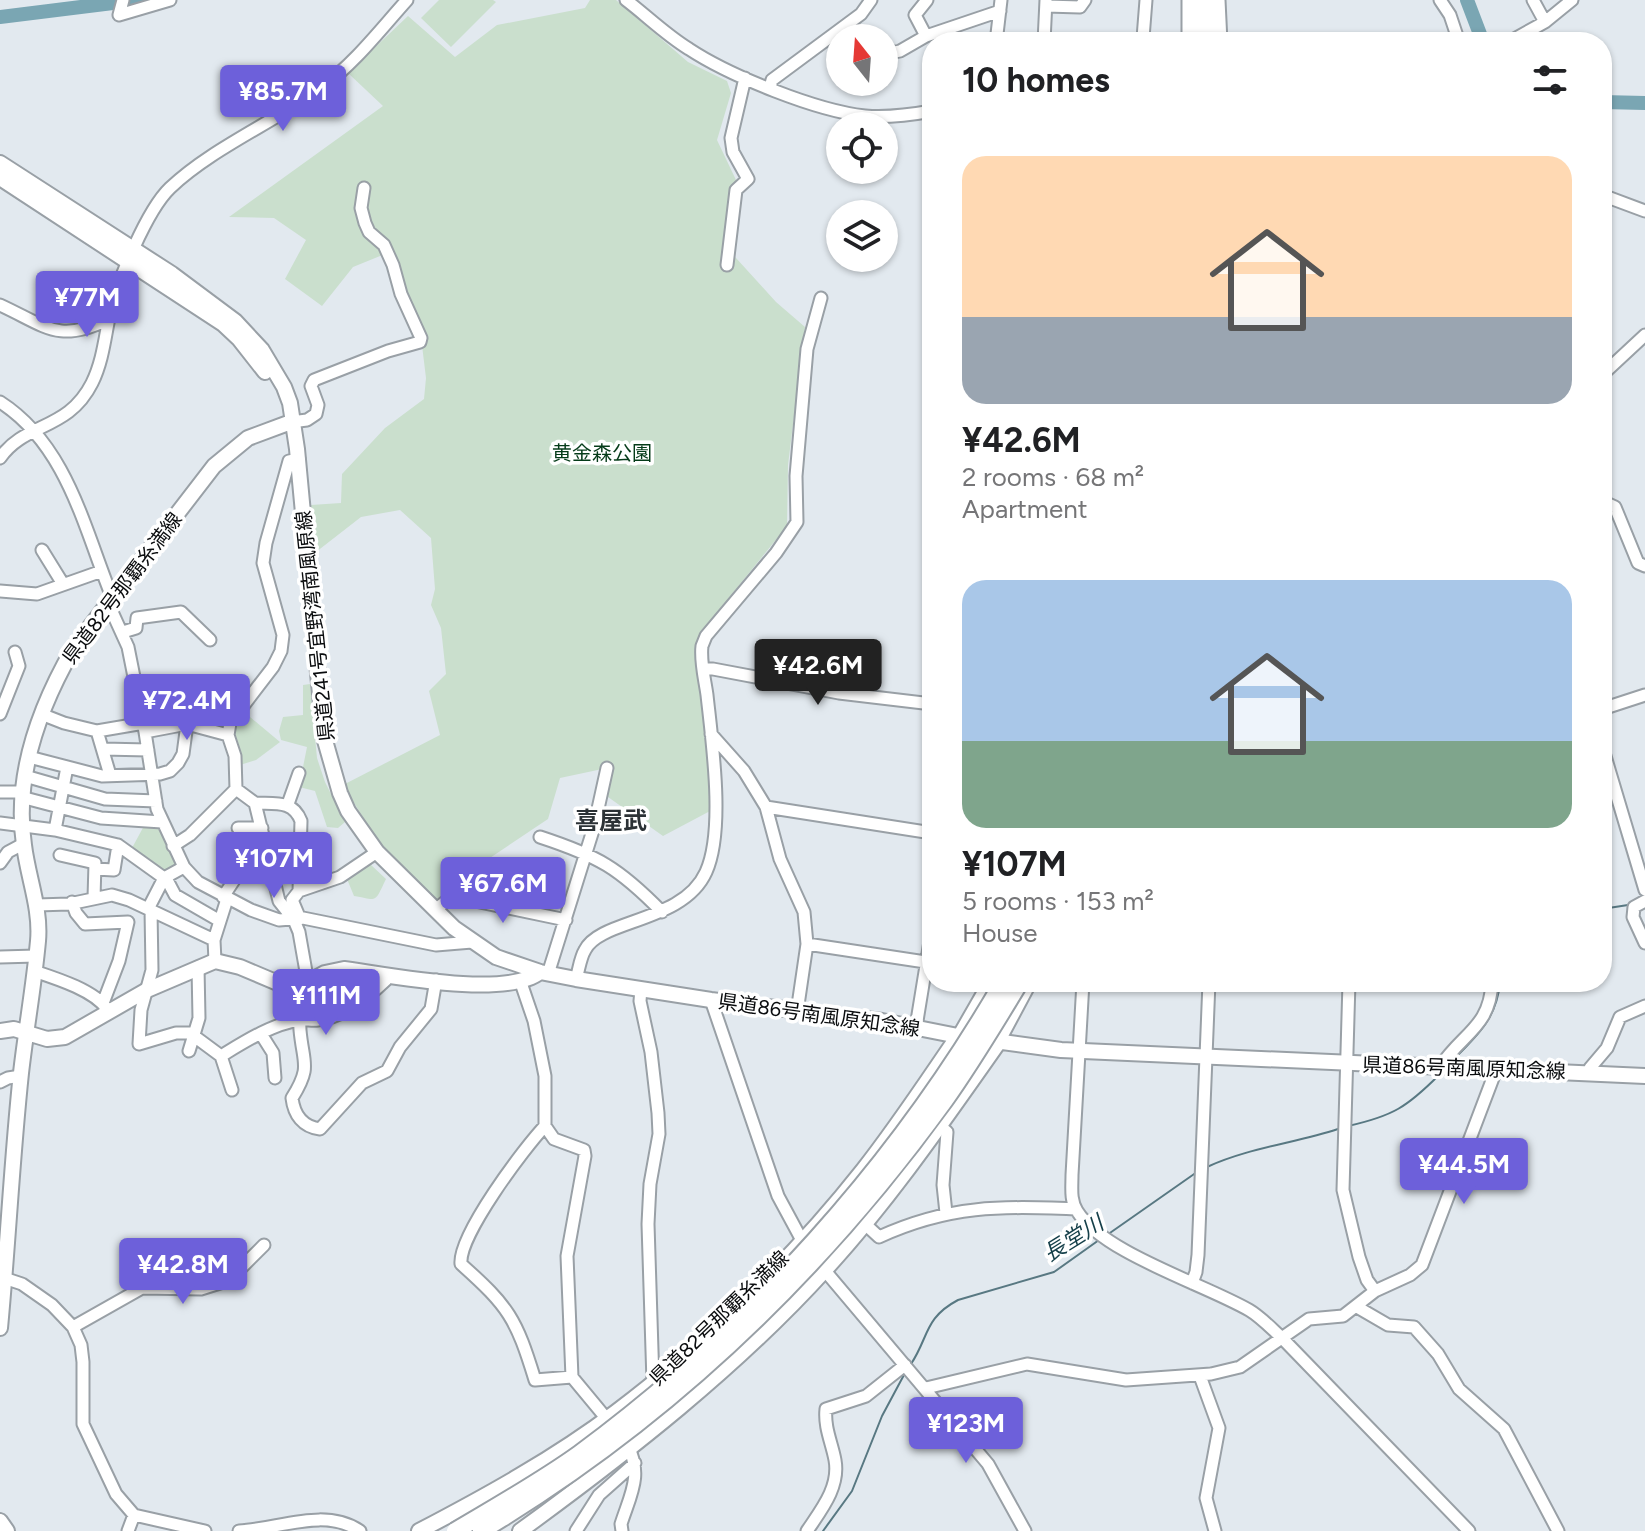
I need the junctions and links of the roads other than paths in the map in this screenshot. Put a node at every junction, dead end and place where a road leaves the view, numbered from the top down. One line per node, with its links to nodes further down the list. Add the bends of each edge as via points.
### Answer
1 (123, 0): 2 (street, via 119,15)
2 (170, 0)
3 (407, 0): 44 (street, via 322,87 171,187 152,210)
4 (626, 0): 36 (street, via 690,50)
5 (871, 0): 20 (street)
6 (927, 0): 21 (street, via 915,15)
7 (1085, 0): 16 (street, via 1080,7)
8 (1146, 0): 26 (street)
9 (1188, 0): 27 (street)
10 (1197, 0): 28 (highway)
11 (1209, 0): 29 (highway)
12 (1219, 0): 30 (street)
13 (1440, 0): 31 (street)
14 (1533, 0): 19 (street)
15 (1572, 0): 19 (street)
16 (1046, 3): 25 (street)
17 (1000, 6): 18 (street); 24 (street)
18 (984, 17): 22 (street); 23 (street)
19 (1545, 22): 32 (street)
20 (848, 24)
21 (924, 32)
22 (938, 32)
23 (995, 32)
24 (997, 32)
25 (1045, 32)
26 (1143, 32)
27 (1188, 32)
28 (1198, 32)
29 (1211, 32)
30 (1221, 32)
31 (1456, 32)
32 (1527, 32)
33 (922, 38): 35 (street)
34 (826, 41): 37 (street, via 772,80)
35 (898, 51)
36 (745, 78): 37 (street); 45 (street, via 731,138 748,179 736,190)
37 (770, 88): 38 (street, via 848,114)
38 (922, 112)
39 (0, 163): 44 (main road)
40 (0, 178): 44 (main road)
41 (364, 188): 52 (street, via 365,223 384,245 420,342 314,380 316,414)
42 (1612, 199): 43 (street)
43 (1645, 211)
44 (132, 256): 48 (street); 52 (main road, via 207,298 249,335 284,387)
45 (727, 265)
46 (821, 298): 66 (street, via 807,349 797,522 706,636)
47 (0, 305): 48 (street, via 64,332 81,332)
48 (109, 319): 53 (street, via 101,359 86,393 65,416)
49 (1645, 335): 50 (street)
50 (1612, 366)
51 (0, 402): 53 (street)
52 (291, 422): 55 (main road, 県道241号宜野湾南風原線); 62 (main road, 県道82号那覇糸満線, via 248,438 214,466)
53 (35, 431): 54 (street); 59 (street, via 66,478)
54 (0, 458)
55 (299, 459): 76 (street, via 289,461 263,563 283,635 281,651 230,723); 108 (main road, 県道241号宜野湾南風原線, via 324,737 340,793)
56 (1612, 506): 58 (street, via 1638,563)
57 (42, 550): 60 (street)
58 (1645, 566)
59 (102, 571): 60 (street); 62 (street)
60 (63, 584): 61 (street, via 37,594)
61 (0, 591)
62 (110, 600): 63 (street); 71 (main road, 県道82号那覇糸満線, via 66,661)
63 (123, 632): 64 (street, via 136,628 137,618 181,612); 73 (street)
64 (210, 640)
65 (15, 652): 70 (street, via 19,666)
66 (703, 669): 68 (street); 75 (street)
67 (1645, 695): 69 (street)
68 (922, 703)
69 (1612, 706)
70 (0, 714)
71 (41, 714): 74 (street); 79 (main road, 県道82号那覇糸満線)
72 (187, 724): 73 (street); 76 (street); 84 (street, via 178,763)
73 (144, 727): 74 (street); 78 (street)
74 (97, 731): 77 (street)
75 (711, 734): 95 (street, via 744,771); 126 (street, via 716,787 710,863 691,893)
76 (228, 735): 88 (street)
77 (103, 749): 78 (street); 83 (street)
78 (148, 750): 84 (street)
79 (29, 757): 80 (street); 85 (main road, 県道82号那覇糸満線)
80 (67, 767): 83 (street); 87 (street)
81 (607, 768): 109 (street)
82 (299, 773): 93 (street)
83 (110, 775): 84 (street)
84 (152, 775): 91 (street)
85 (25, 776): 87 (street); 90 (main road, 県道82号那覇糸満線)
86 (1612, 779): 116 (street)
87 (62, 787): 91 (street, via 105,799); 94 (street)
88 (236, 789): 92 (street); 106 (street)
89 (0, 792): 90 (street)
90 (22, 795): 94 (street); 98 (main road, 県道82号那覇糸満線)
91 (156, 801): 96 (street)
92 (255, 803): 93 (street); 100 (street)
93 (288, 804): 117 (street, via 301,821)
94 (58, 807): 96 (street, via 113,820); 101 (street)
95 (766, 807): 102 (street); 134 (street, via 780,859 804,912)
96 (162, 822): 106 (street)
97 (0, 823): 98 (street)
98 (21, 824): 101 (street); 104 (main road, 県道82号那覇糸満線)
99 (238, 828): 100 (street)
100 (262, 828): 127 (street, via 279,901)
101 (55, 830): 105 (street)
102 (922, 831)
103 (540, 837): 109 (street)
104 (23, 844): 107 (street); 123 (main road, 県道82号那覇糸満線)
105 (118, 845): 114 (street, via 114,870); 115 (street)
106 (173, 846): 113 (street)
107 (4, 852): 111 (street)
108 (377, 852): 117 (street, via 340,877); 125 (main road, 県道241号宜野湾南風原線)
109 (587, 853): 126 (street, via 616,870); 128 (street)
110 (60, 855): 114 (street, via 95,863)
111 (0, 863)
112 (257, 864): 119 (street, via 240,871)
113 (184, 867): 115 (street); 119 (street)
114 (95, 869): 118 (street)
115 (165, 878): 124 (street); 129 (street, via 177,897)
116 (1645, 890)
117 (299, 891): 127 (street, via 292,900)
118 (94, 898): 120 (street, via 112,895); 122 (street)
119 (225, 898): 127 (street, via 279,920); 129 (street)
120 (129, 900): 124 (street); 130 (street)
121 (1645, 901): 133 (street, via 1634,907 1633,917)
122 (72, 902): 123 (street); 130 (street, via 85,924)
123 (37, 905): 138 (main road, 県道82号那覇糸満線)
124 (150, 910): 131 (street); 147 (street, via 152,970)
125 (435, 910): 128 (street, via 461,898); 132 (main road, 県道241号宜野湾南風原線)
126 (662, 912): 142 (street, via 592,941)
127 (297, 919): 132 (street, via 436,945); 145 (street)
128 (566, 920): 140 (street)
129 (220, 921): 131 (street)
130 (128, 922): 159 (street)
131 (214, 940): 136 (street)
132 (472, 942): 140 (main road, 県道241号宜野湾南風原線, via 496,957)
133 (1645, 943)
134 (807, 944): 137 (street); 160 (street)
135 (0, 957): 138 (street)
136 (215, 961): 139 (main road); 145 (main road, via 276,984)
137 (922, 962)
138 (35, 964): 159 (street); 164 (main road, 県道82号那覇糸満線)
139 (198, 967): 147 (main road); 166 (street)
140 (544, 973): 142 (main road, 県道86号南風原知念線); 144 (main road)
141 (386, 975): 143 (main road); 145 (main road, via 333,970); 161 (street, via 367,998 346,1011 327,1019)
142 (576, 979): 146 (main road, 県道86号南風原知念線)
143 (436, 980): 144 (main road, via 476,985); 161 (street, via 431,1009 387,1071 362,1083 320,1129 309,1128 293,1106 306,1065)
144 (520, 980): 182 (street, via 545,1076)
145 (305, 984): 161 (street)
146 (641, 989): 157 (main road, 県道86号南風原知念線); 200 (street, via 659,1134 648,1224)
147 (147, 990): 159 (main road); 166 (street, via 139,1044 176,1033)
148 (923, 992): 162 (street)
149 (983, 992): 167 (street)
150 (997, 992): 205 (highway, bridge, via 934,1094 879,1167 777,1282 627,1417)
151 (1014, 992): 205 (highway, bridge, via 937,1111 788,1290 635,1427)
152 (1026, 992): 168 (street)
153 (1082, 992): 170 (street)
154 (1209, 992): 172 (street)
155 (1349, 992): 173 (street)
156 (1492, 992): 174 (street, via 1485,1017)
157 (711, 1000): 160 (main road, 県道86号南風原知念線); 187 (street, via 778,1196)
158 (1645, 1006): 176 (street, via 1620,1017)
159 (106, 1007): 164 (main road, via 65,1037 47,1039)
160 (797, 1012): 162 (main road, 県道86号南風原知念線)
161 (300, 1019): 165 (street)
162 (916, 1027): 167 (main road, 県道86号南風原知念線)
163 (0, 1031): 164 (main road)
164 (26, 1032): 177 (main road, 県道82号那覇糸満線)
165 (261, 1034): 171 (street); 179 (street, via 273,1053)
166 (194, 1035): 169 (street); 171 (street)
167 (958, 1036): 168 (main road, 県道86号南風原知念線); 187 (main road, 県道82号那覇糸満線, via 878,1150)
168 (999, 1042): 170 (main road, 県道86号南風原知念線); 183 (main road, 県道82号那覇糸満線)
169 (189, 1051)
170 (1078, 1052): 172 (main road, 県道86号南風原知念線); 184 (street, via 1071,1196)
171 (221, 1056): 181 (street)
172 (1207, 1057): 173 (main road, 県道86号南風原知念線); 191 (street, via 1198,1255)
173 (1348, 1063): 174 (main road, 県道86号南風原知念線); 192 (street, via 1343,1190 1359,1257)
174 (1440, 1067): 175 (main road, 県道86号南風原知念線)
175 (1496, 1070): 176 (main road, 県道86号南風原知念線); 192 (street, via 1422,1265)
176 (1589, 1073): 178 (main road, 県道86号南風原知念線)
177 (21, 1076): 180 (street); 190 (main road, 県道82号那覇糸満線)
178 (1645, 1076)
179 (275, 1078)
180 (0, 1082)
181 (232, 1090)
182 (545, 1126): 199 (street, via 554,1139 584,1150 585,1156 568,1245); 199 (street, via 501,1182 460,1256 461,1264 513,1318 535,1380)
183 (940, 1126): 185 (street, via 947,1132); 186 (main road, 県道82号那覇糸満線)
184 (1075, 1209): 185 (street, via 1010,1207); 191 (street, via 1089,1228 1111,1243)
185 (946, 1213): 186 (street, via 879,1237)
186 (865, 1224): 189 (main road, 県道82号那覇糸満線)
187 (800, 1240): 189 (street); 200 (main road, 県道82号那覇糸満線, via 714,1329)
188 (264, 1245): 194 (street, via 220,1283 201,1289 142,1288)
189 (825, 1270): 197 (street); 203 (main road, 県道82号那覇糸満線, via 716,1375)
190 (4, 1278): 194 (street, via 52,1305); 195 (main road, 県道82号那覇糸満線)
191 (1192, 1283): 196 (street, via 1251,1311)
192 (1375, 1291): 193 (street)
193 (1357, 1307): 196 (street, via 1343,1316 1309,1319); 223 (street, via 1388,1325 1414,1327 1459,1389 1504,1429)
194 (73, 1327): 206 (street, via 83,1362 83,1424 111,1485)
195 (0, 1328)
196 (1282, 1338): 198 (street, via 1240,1367); 222 (street)
197 (905, 1365): 201 (street); 219 (street, via 866,1396 826,1409 835,1486)
198 (1200, 1376): 201 (street, via 1126,1380 1027,1364); 221 (street, via 1219,1428 1206,1498)
199 (572, 1377): 202 (street)
200 (653, 1382): 202 (main road, 県道82号那覇糸満線)
201 (926, 1388): 220 (street, via 988,1464)
202 (607, 1418): 203 (street); 211 (main road, 県道82号那覇糸満線)
203 (629, 1447): 204 (street); 216 (main road, 県道82号那覇糸満線)
204 (635, 1463): 217 (street, via 599,1495); 218 (street)
205 (522, 1498): 212 (highway, bridge); 213 (highway, bridge); 214 (highway, bridge); 215 (highway, bridge)
206 (134, 1515): 207 (street); 208 (street)
207 (128, 1531)
208 (205, 1531)
209 (239, 1531): 210 (street, via 321,1519)
210 (360, 1531)
211 (419, 1531)
212 (443, 1531)
213 (455, 1531)
214 (481, 1531)
215 (490, 1531)
216 (520, 1531)
217 (576, 1531)
218 (622, 1531)
219 (807, 1531)
220 (1025, 1531)
221 (1215, 1531)
222 (1469, 1531)
223 (1558, 1531)

